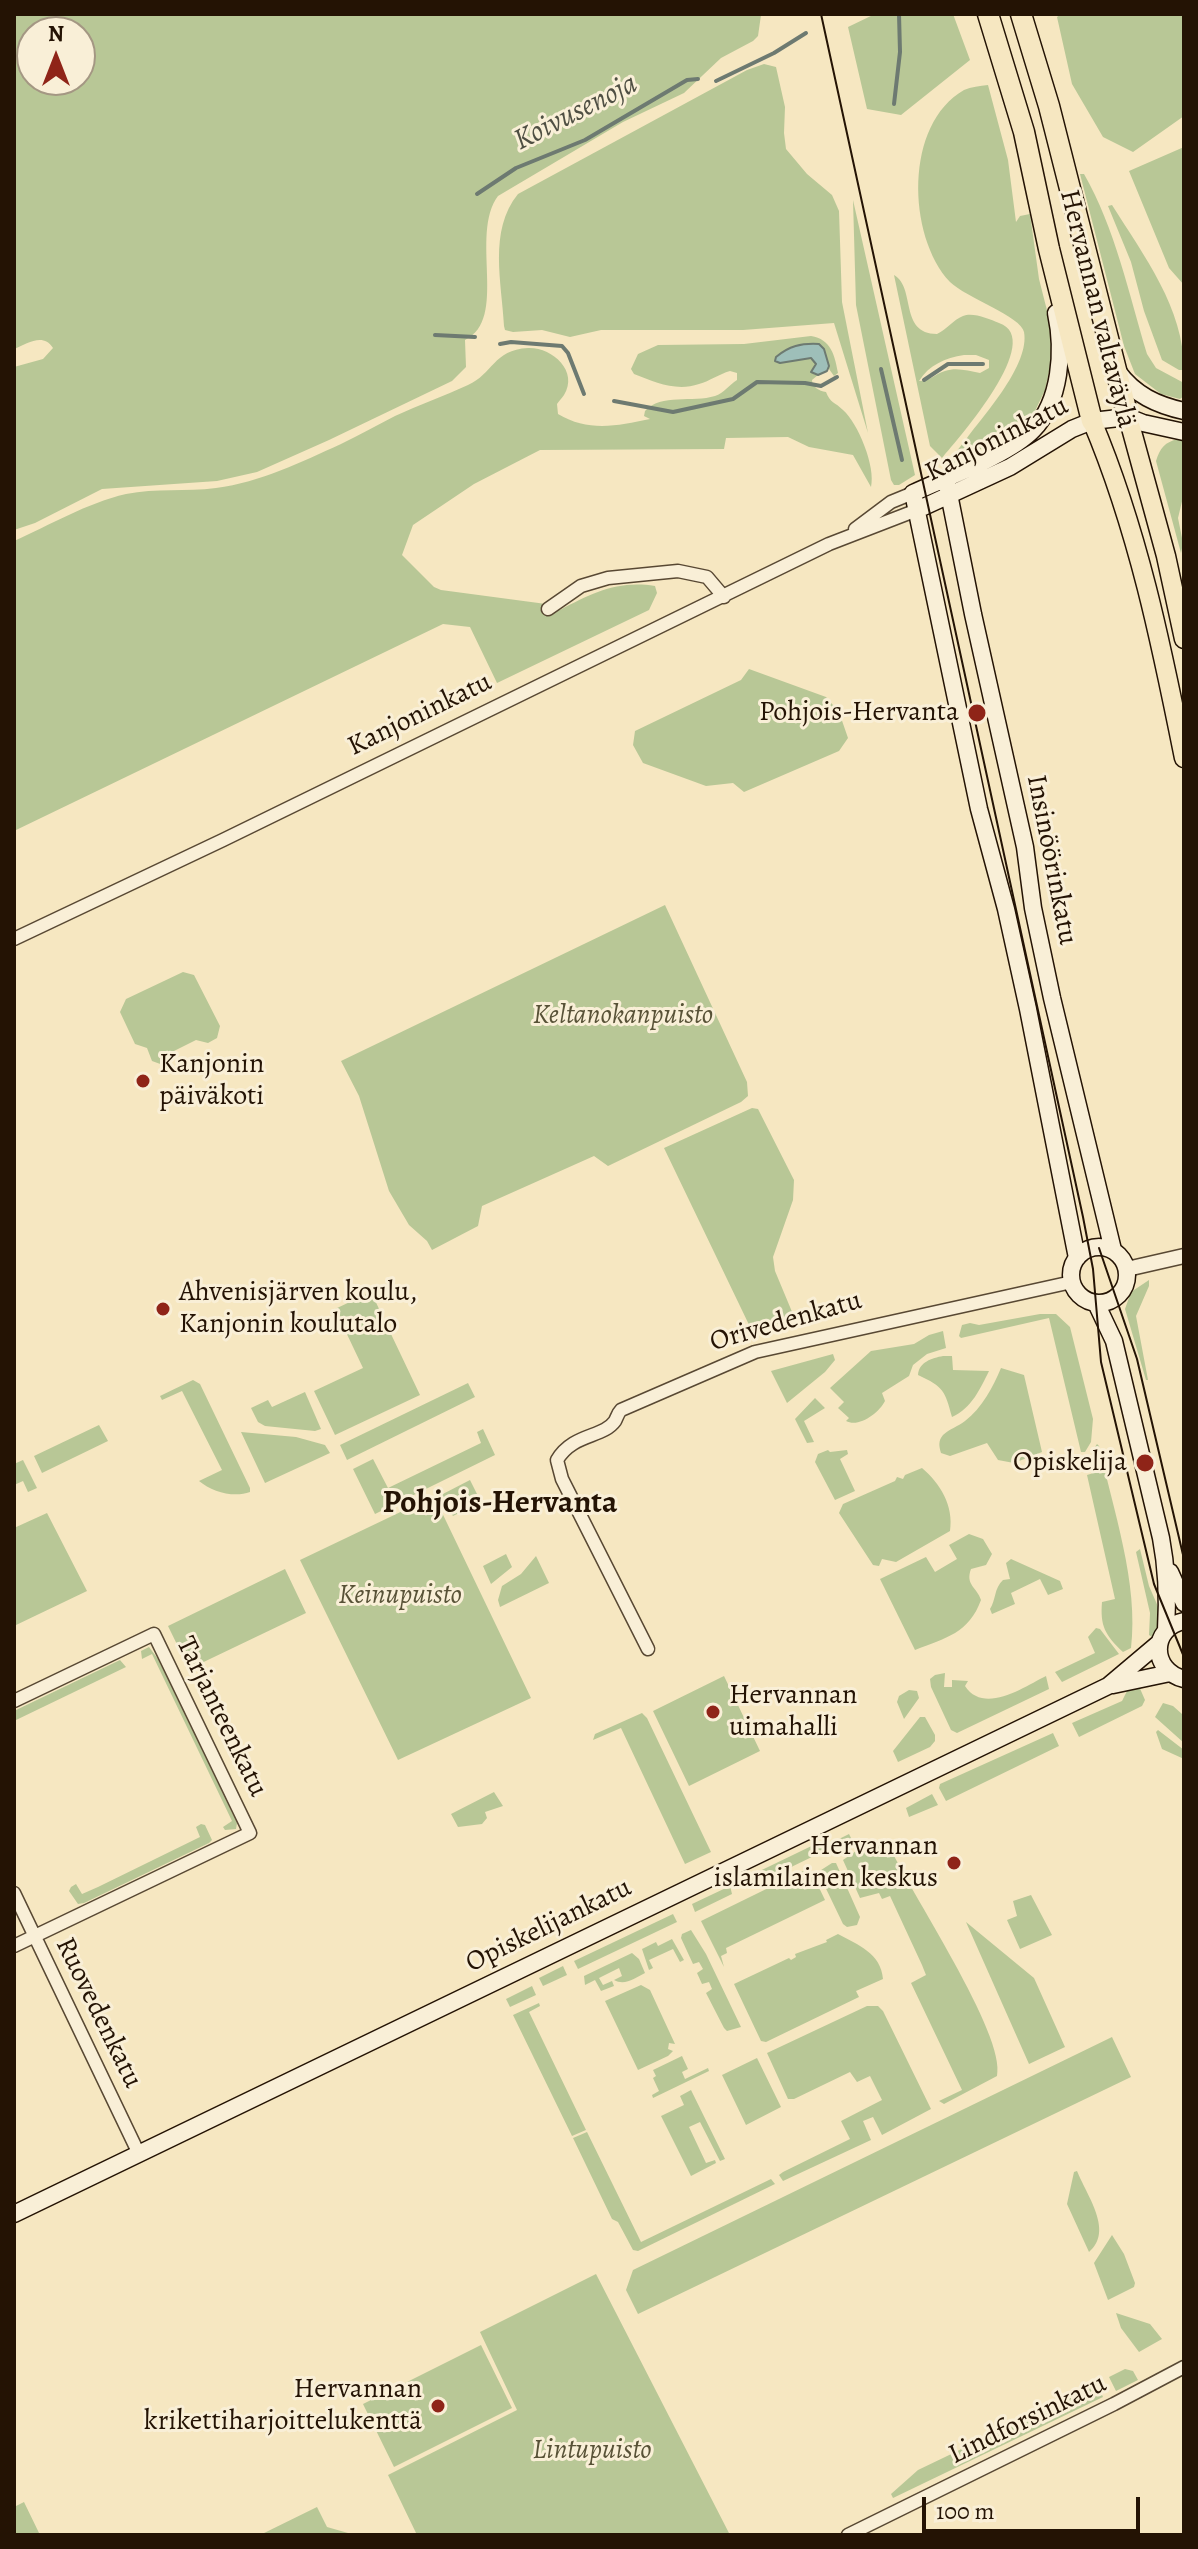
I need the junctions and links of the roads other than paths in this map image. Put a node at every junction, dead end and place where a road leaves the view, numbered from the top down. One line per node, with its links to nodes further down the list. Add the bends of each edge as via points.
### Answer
1 (988, 14): 3 (highway, Hervannan valtaväylä, via 1024,132)
2 (1021, 14): 4 (highway, Hervannan valtaväylä)
3 (1049, 249): 7 (highway, Hervannan valtaväylä); 9 (main road, Kanjoninkatu, via 1061,353 1052,396 1033,430)
4 (1117, 371): 5 (main road, via 1134,391); 6 (highway, Hervannan valtaväylä)
5 (1184, 411)
6 (1128, 417): 7 (main road, Kanjoninkatu); 8 (main road); 15 (main road, Hervannan valtaväylä)
7 (1092, 421): 9 (main road, Kanjoninkatu, via 1010,467); 16 (main road, Hervannan valtaväylä, via 1134,537)
8 (1184, 432)
9 (948, 487): 10 (main road, Kanjoninkatu); 11 (main road, Kanjoninkatu); 18 (main road, Insinöörinkatu, via 1055,1012)
10 (913, 493): 11 (main road, Insinöörinkatu); 12 (street, Kanjoninkatu, via 891,502)
11 (917, 510): 12 (street, Kanjoninkatu); 20 (main road, Insinöörinkatu, via 979,809 1028,1009)
12 (847, 535): 13 (street, Kanjoninkatu)
13 (724, 597): 14 (street, via 707,577 678,571 608,578 581,586); 17 (street, Kanjoninkatu)
14 (548, 609)
15 (1184, 639)
16 (1184, 758)
17 (14, 939)
18 (1113, 1250): 20 (main road, via 1089,1249); 21 (main road)
19 (1184, 1256): 21 (street)
20 (1077, 1258): 22 (main road)
21 (1127, 1269): 23 (main road, via 1125,1286)
22 (1072, 1282): 24 (main road, via 1081,1296); 30 (street, Orivedenkatu, via 755,1352 621,1410 616,1421 565,1446 557,1460 562,1479)
23 (1115, 1299): 24 (main road); 25 (main road)
24 (1096, 1303): 25 (main road)
25 (1114, 1341): 26 (main road)
26 (1166, 1561): 27 (main road); 29 (main road, via 1168,1602)
27 (1184, 1603)
28 (1184, 1621): 29 (main road, Opiskelijankatu)
29 (1162, 1636): 31 (main road, via 1160,1660); 32 (main road, Opiskelijankatu)
30 (648, 1649)
31 (1180, 1678): 32 (main road, Opiskelijankatu)
32 (1108, 1686): 37 (main road, Opiskelijankatu)
33 (14, 1701): 35 (street, Tarjanteenkatu, via 154,1634 250,1833)
34 (14, 1893): 35 (street, Ruovedenkatu)
35 (35, 1936): 36 (street); 37 (street, Ruovedenkatu)
36 (14, 1946)
37 (139, 2154): 38 (main road, Opiskelijankatu)
38 (14, 2214)
39 (1184, 2367): 40 (street, Lindforsinkatu)
40 (848, 2535)

